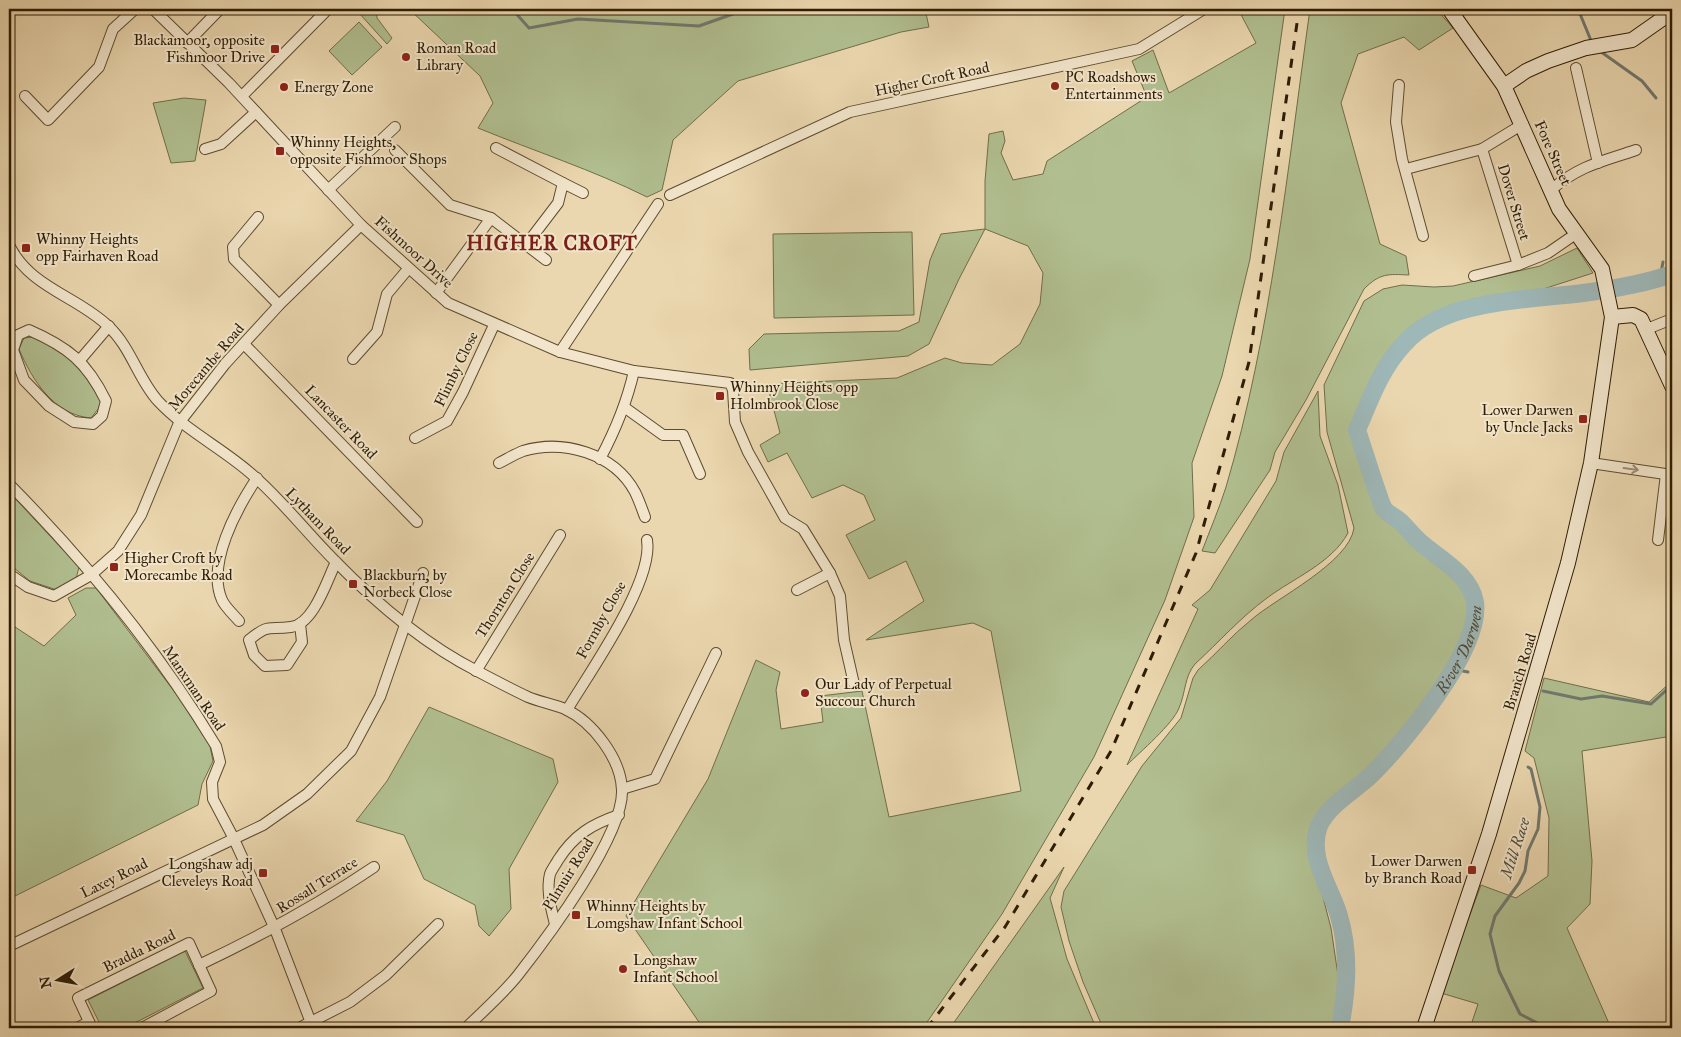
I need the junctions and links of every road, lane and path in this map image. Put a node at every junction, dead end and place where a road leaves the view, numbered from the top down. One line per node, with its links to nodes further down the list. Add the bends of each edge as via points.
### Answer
1 (135, 9): 12 (street, via 112,30 100,67 48,120)
2 (153, 9): 8 (street, Fishmoor Drive)
3 (220, 9): 8 (street)
4 (328, 9): 13 (street)
5 (1204, 9): 28 (street, Higher Croft Road, via 1139,49 850,112)
6 (1449, 9): 11 (street, Fore Street)
7 (1672, 12): 11 (street, via 1632,40 1586,48 1534,67)
8 (187, 43): 13 (street, Fishmoor Drive)
9 (1576, 68): 22 (street)
10 (1399, 85): 23 (street, via 1396,122)
11 (1504, 86): 15 (street, Fore Street)
12 (25, 96)
13 (242, 96): 14 (street, Fishmoor Drive)
14 (256, 112): 18 (street, via 221,144); 26 (street, Fishmoor Drive)
15 (1523, 124): 19 (street); 25 (street, Fore Street)
16 (395, 127): 26 (street)
17 (496, 148): 24 (street)
18 (206, 149)
19 (1482, 149): 23 (street); 39 (street, Dover Street)
20 (394, 150): 31 (street, via 450,204)
21 (1636, 150): 22 (street)
22 (1598, 163): 25 (street, via 1571,173)
23 (1406, 169): 34 (street)
24 (563, 183): 27 (street); 36 (street, via 558,203)
25 (1552, 189): 33 (street, Fore Street, via 1559,209)
26 (328, 190): 32 (street, Fishmoor Drive)
27 (583, 193)
28 (670, 195)
29 (658, 204): 50 (street)
30 (258, 217): 43 (street, via 233,247 234,259)
31 (491, 218): 36 (street); 42 (street)
32 (361, 225): 40 (street, Fishmoor Drive); 43 (street, Morecambe Road)
33 (1577, 233): 39 (street, via 1548,253); 44 (street, Fore Street, via 1598,262 1606,281)
34 (1423, 236)
35 (9, 245): 37 (street, Lytham Road)
36 (526, 245): 38 (street)
37 (11, 256): 47 (street, Lytham Road, via 50,289 90,311)
38 (546, 260)
39 (1518, 264): 41 (street)
40 (408, 269): 42 (street, Fishmoor Drive); 51 (street, via 387,294 377,332)
41 (1474, 276)
42 (436, 293): 46 (street, Fishmoor Drive, via 448,303)
43 (279, 305): 49 (street, Morecambe Road)
44 (1612, 317): 48 (street, via 1636,316); 60 (street, Branch Road)
45 (1672, 319): 48 (street)
46 (494, 324): 50 (street, Fishmoor Drive); 57 (street, Flimby Close, via 446,421)
47 (109, 326): 52 (street); 56 (street, Lytham Road, via 155,398)
48 (1647, 329): 54 (street)
49 (244, 344): 56 (street, Morecambe Road); 66 (street, Lancaster Road)
50 (560, 352): 53 (street, Fishmoor Drive)
51 (353, 359)
52 (80, 360): 52 (street, via 106,401 102,416 93,424 74,422 48,406 24,380 13,350 18,336 29,330 56,342)
53 (634, 371): 55 (street); 74 (street, Fishmoor Drive, via 732,384 735,422 748,452 785,518 803,529)
54 (1672, 386)
55 (624, 407): 58 (street); 61 (street, via 663,435 683,435)
56 (179, 422): 63 (street, Lytham Road); 73 (street, Morecambe Road, via 141,515 118,551)
57 (415, 438)
58 (600, 459): 59 (street, via 588,452 556,446 523,451); 65 (street, via 616,469 634,491)
59 (499, 463)
60 (1591, 463): 62 (street, one-way to 62); 98 (street, Branch Road, via 1550,631 1489,834)
61 (700, 474)
62 (1669, 475): 69 (street)
63 (256, 478): 70 (street, Lytham Road); 76 (street, via 240,504 216,567 222,600)
64 (9, 484): 73 (street, Manxman Road)
65 (645, 517)
66 (417, 522)
67 (560, 535): 80 (street, Thornton Close)
68 (647, 540): 82 (street, Formby Close, via 649,550 644,570 623,618)
69 (1658, 540)
70 (336, 562): 77 (street, via 314,609); 78 (street, Lytham Road)
71 (423, 573): 78 (street, Laxey Road)
72 (9, 574): 73 (street, Morecambe Road, via 28,587 54,596)
73 (91, 574): 85 (street, Manxman Road, via 158,660 216,746 220,762 212,782 213,799)
74 (830, 574): 75 (street); 81 (street, via 840,596 844,640)
75 (797, 590)
76 (239, 621)
77 (300, 624): 77 (street, via 264,628 249,640 254,655 265,666 287,665 302,642)
78 (404, 624): 80 (street, Lytham Road); 85 (street, Laxey Road, via 380,697 351,751 307,794 262,825)
79 (716, 653): 83 (street, via 655,779)
80 (476, 671): 82 (street, Lytham Road, via 530,698)
81 (854, 684)
82 (567, 710): 83 (street, Lytham Road, via 605,744 618,771)
83 (622, 789): 84 (street, Pilmuir Road)
84 (619, 815): 88 (street, Pilmuir Road, via 593,869); 88 (street, via 597,822 579,834 550,873 549,900)
85 (233, 837): 89 (street, Manxman Road); 90 (street, Laxey Road)
86 (374, 868): 89 (street, Rossall Terrace)
87 (438, 924): 93 (street, via 386,975)
88 (554, 924): 97 (street, Pilmuir Road, via 516,977)
89 (275, 929): 91 (street); 93 (street, Manxman Road)
90 (9, 946)
91 (199, 965): 92 (street, Bradda Road, via 189,943 78,998); 95 (street, Bradda Road, via 211,991)
92 (91, 1025): 94 (street, Bradda Road)
93 (312, 1025): 96 (street)
94 (77, 1028)
95 (142, 1028)
96 (299, 1028)
97 (466, 1028)
98 (1424, 1028)

